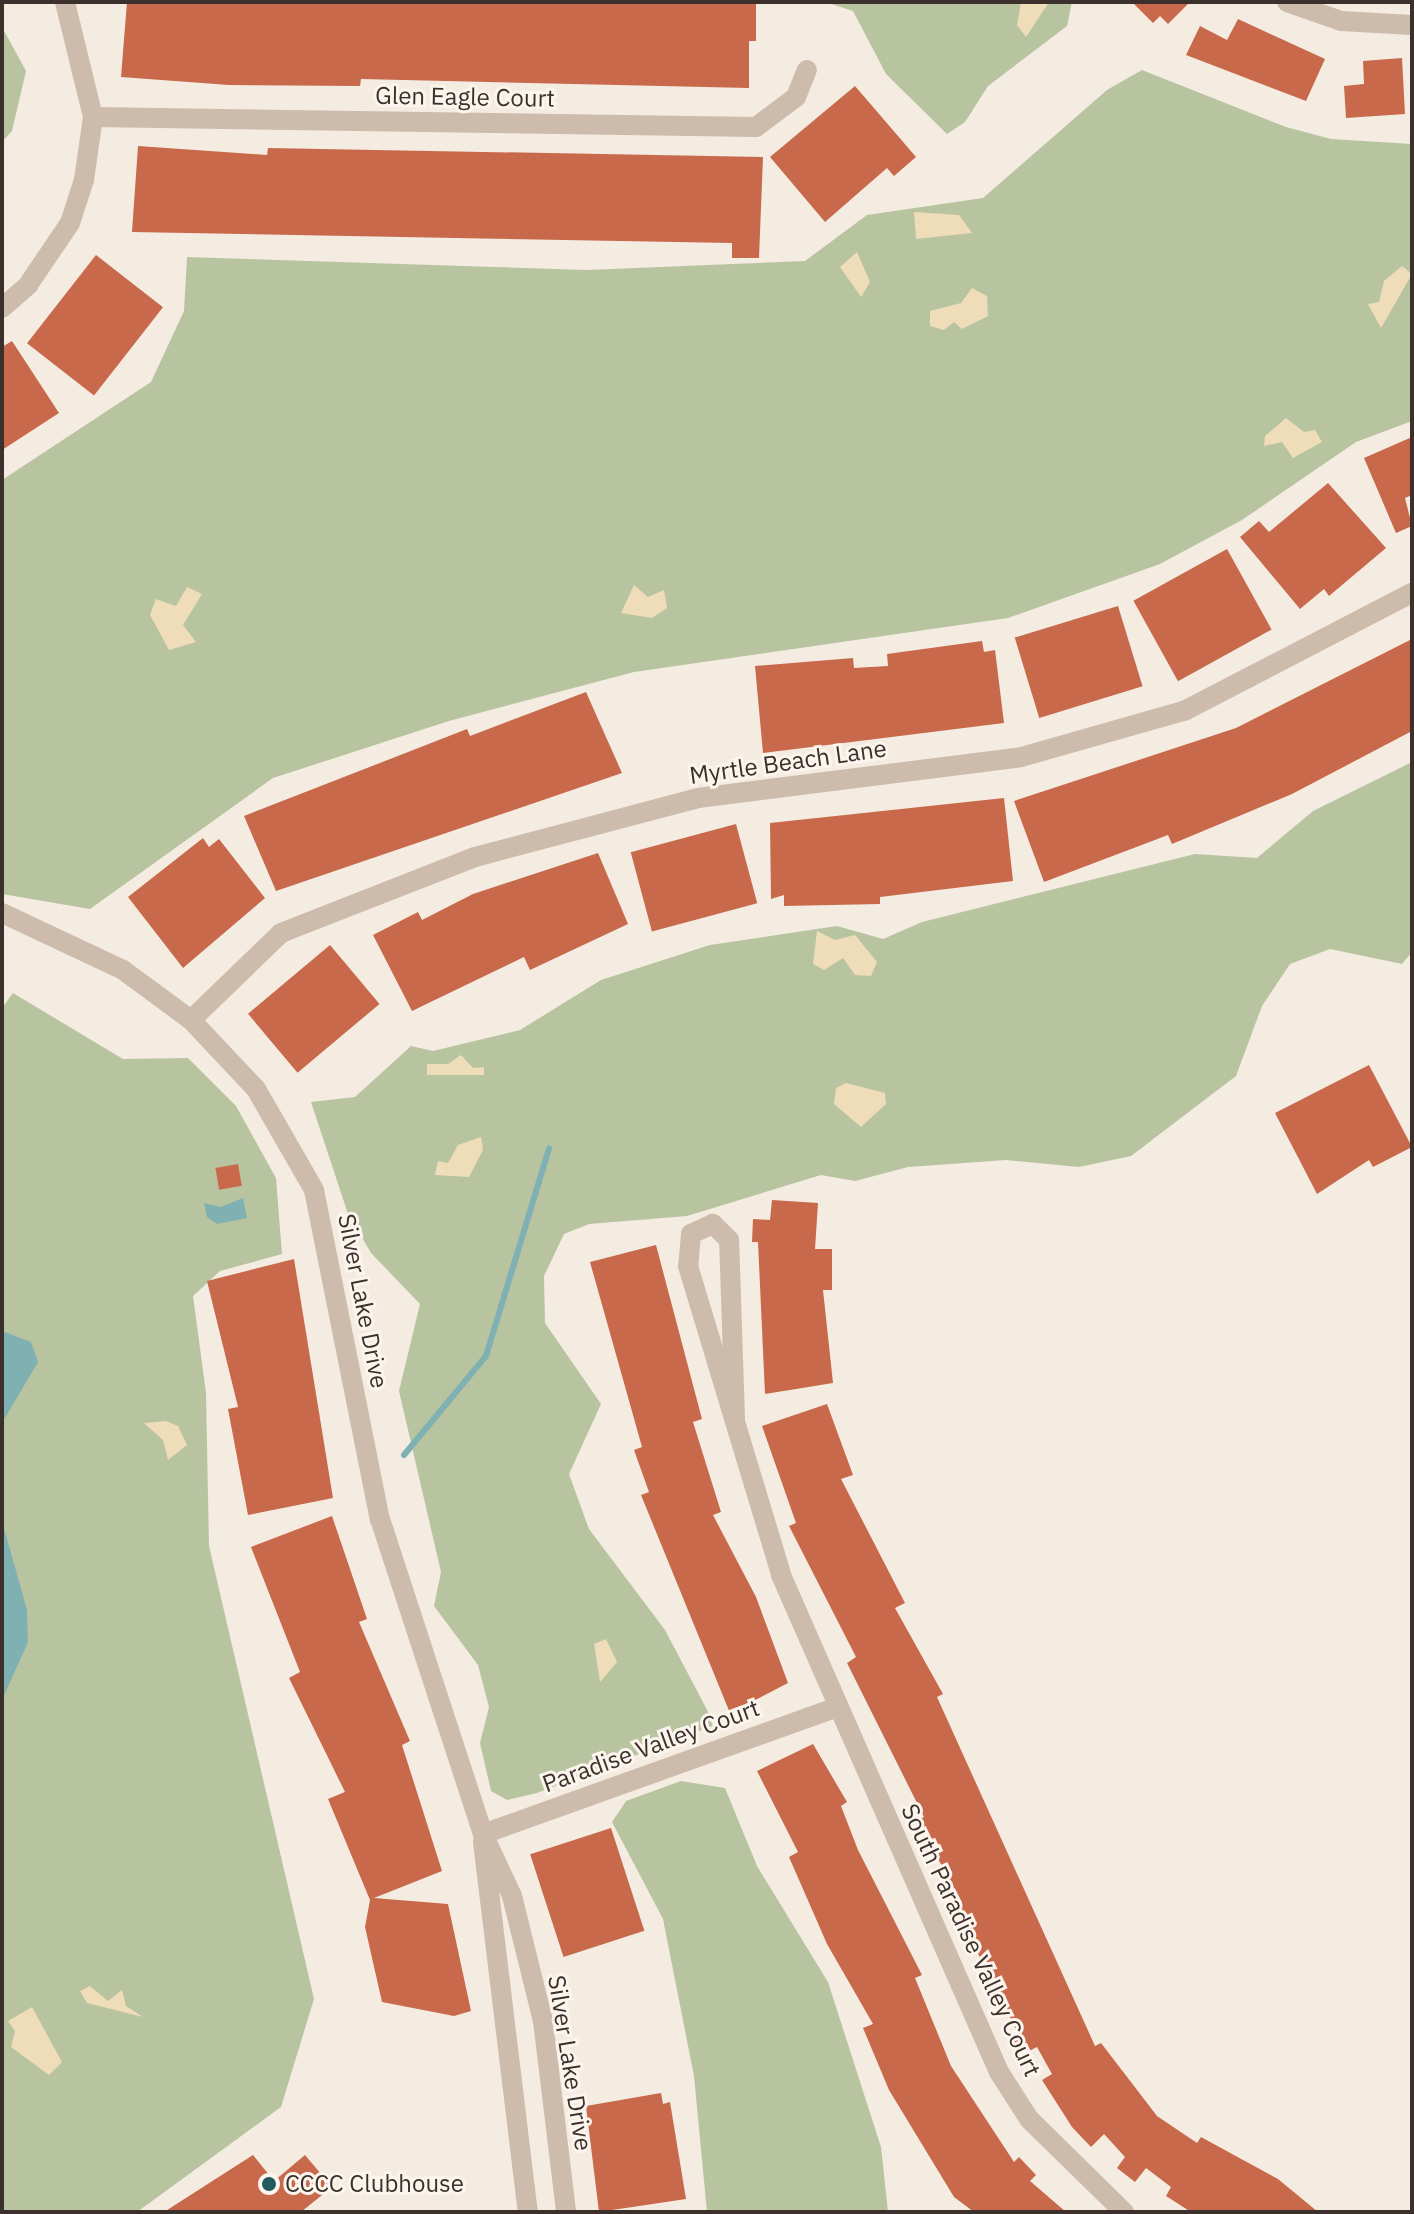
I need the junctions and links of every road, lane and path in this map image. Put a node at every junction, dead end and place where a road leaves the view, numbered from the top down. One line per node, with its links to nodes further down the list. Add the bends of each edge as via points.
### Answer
1 (65, 2): 5 (street)
2 (1287, 2): 3 (street, via 1341,21)
3 (1412, 25)
4 (807, 70): 5 (street, Glen Eagle Court, via 796,97 756,127)
5 (93, 117): 6 (street, via 70,223 28,285)
6 (2, 308)
7 (1412, 593): 9 (street, Myrtle Beach Lane, via 1169,715 1021,757 698,798 475,857 281,933)
8 (2, 913): 9 (street, Silver Lake Drive, via 123,970)
9 (191, 1020): 12 (street, Silver Lake Drive, via 256,1089 314,1190 380,1519)
10 (735, 1418): 10 (street, via 729,1240 713,1224 691,1234 686,1247); 11 (street, South Paradise Valley Court, via 781,1575)
11 (837, 1707): 12 (street, Paradise Valley Court); 13 (street, South Paradise Valley Court, via 999,2072 1029,2119)
12 (483, 1834): 14 (street, Silver Lake Drive, via 485,1901 511,2030); 15 (street, Silver Lake Drive, via 512,1896 543,2021)
13 (1123, 2211)
14 (528, 2212)
15 (566, 2212)

